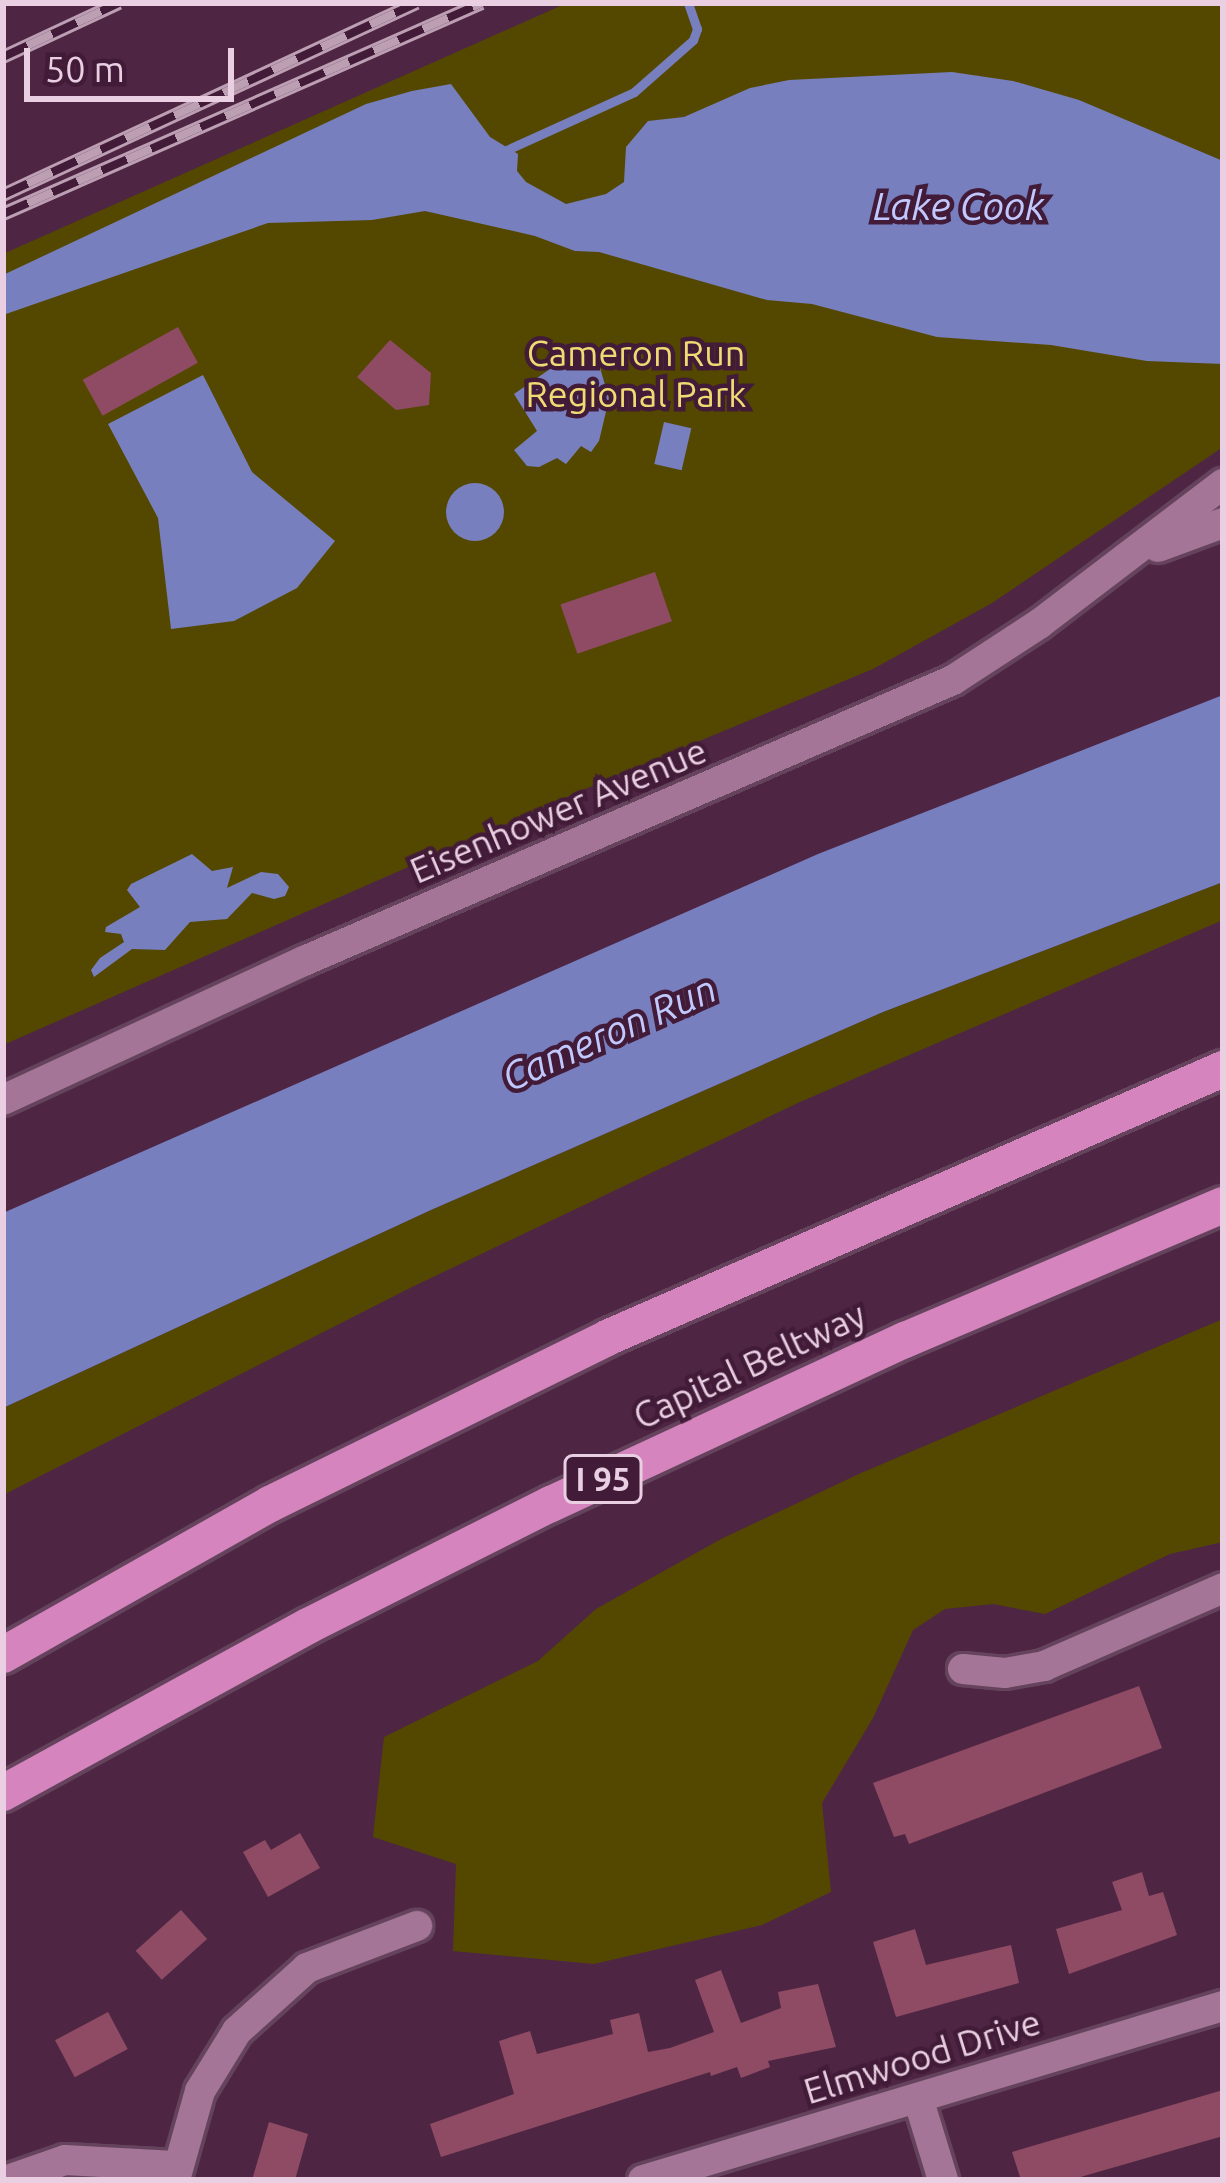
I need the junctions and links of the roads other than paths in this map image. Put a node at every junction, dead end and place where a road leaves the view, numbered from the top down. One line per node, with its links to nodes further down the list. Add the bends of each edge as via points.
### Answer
1 (1223, 484): 3 (street, Eisenhower Avenue)
2 (1223, 523): 3 (street, Eisenhower Avenue)
3 (1125, 560): 5 (street, Eisenhower Avenue, via 1001,651 894,710 304,961)
4 (1223, 1071): 8 (highway, via 608,1337 270,1504)
5 (3, 1100)
6 (1223, 1205): 10 (highway, Capital Beltway / I 95, via 551,1504)
7 (1223, 1588): 9 (street, via 1044,1666)
8 (3, 1655)
9 (963, 1669)
10 (3, 1793)
11 (417, 1926): 14 (street, via 337,1954 269,1998 237,2031 200,2091)
12 (1223, 2006): 13 (street, Elmwood Drive)
13 (918, 2098): 16 (street, Elmwood Drive); 17 (street)
14 (175, 2173): 15 (street, via 65,2160)
15 (8, 2180)
16 (643, 2180)
17 (943, 2180)

